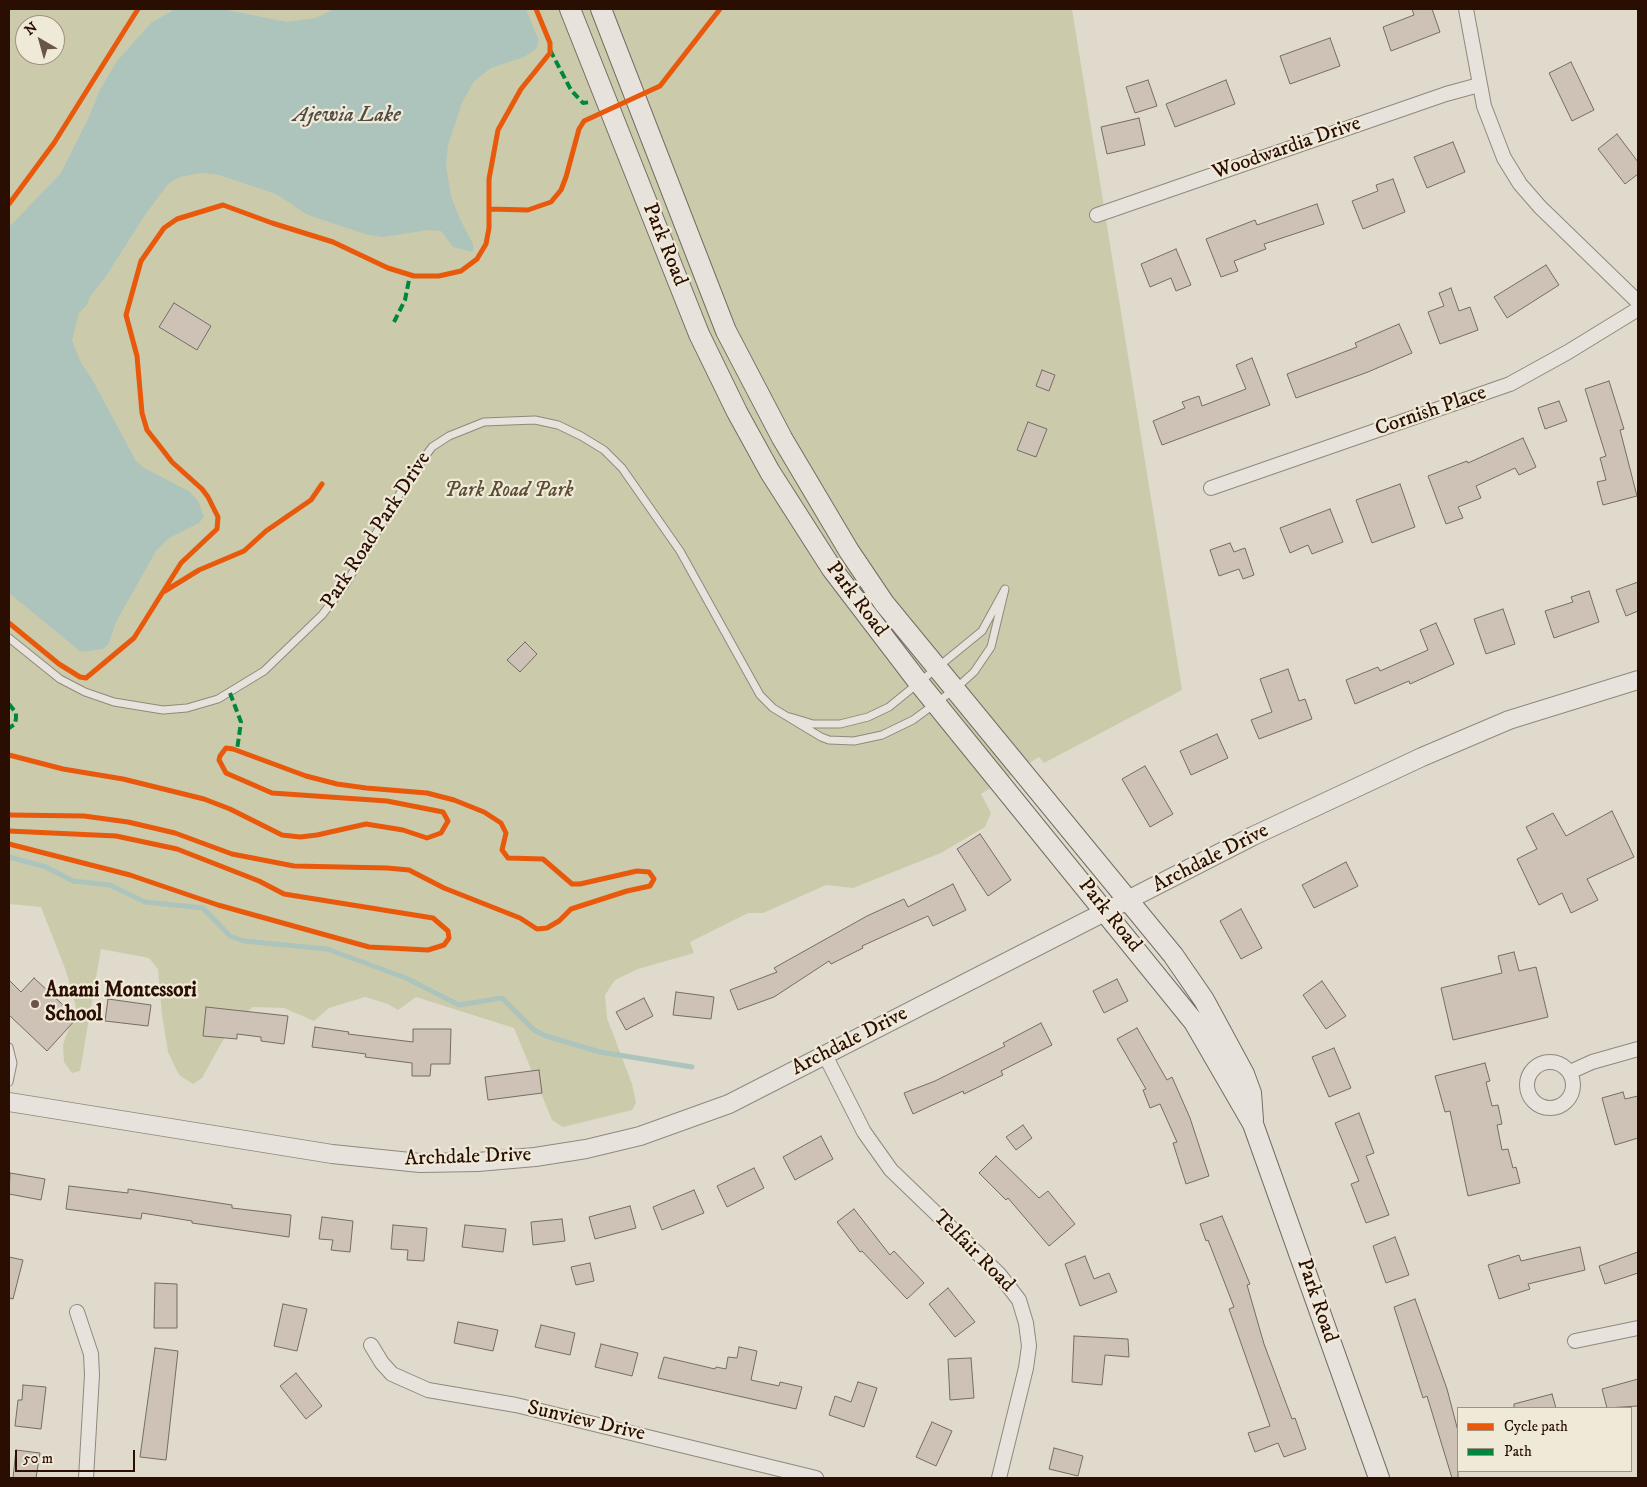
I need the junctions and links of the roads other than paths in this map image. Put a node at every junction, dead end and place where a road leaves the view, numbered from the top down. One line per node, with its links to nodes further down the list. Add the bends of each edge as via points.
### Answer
1 (570, 9): 12 (main road, Park Road, via 699,334 737,412 770,472 827,562)
2 (601, 9): 10 (main road, Park Road, via 726,331 757,392 849,551 884,603)
3 (1466, 9): 4 (street)
4 (1479, 84): 5 (street, Woodwardia Drive); 6 (street, via 1489,123 1520,184)
5 (1097, 215)
6 (1638, 302)
7 (1638, 309): 8 (street, Cornish Place, via 1510,384)
8 (1211, 488)
9 (9, 638): 15 (lane, Park Road Park Drive, via 60,679 114,702 163,710 186,708 218,699 264,671 322,615 345,585 408,480 432,447 449,436 484,422 535,420 558,425 582,436 604,450 622,468 680,551 760,695 773,708)
10 (937, 667): 12 (lane, Park Road Park Drive); 13 (main road, Park Road); 13 (lane, Park Road Park Drive, via 982,631 1005,589 991,646 974,672)
11 (1638, 680): 16 (street, Archdale Drive, via 1509,720 1422,757 1253,836)
12 (919, 683): 14 (main road, Park Road); 15 (lane, Park Road Park Drive, via 880,712 848,723 813,724)
13 (956, 689): 14 (lane, Park Road Park Drive); 16 (main road, Park Road)
14 (936, 704): 15 (lane, Park Road Park Drive, via 899,729 854,742 821,737); 17 (main road, Park Road)
15 (790, 717)
16 (1130, 900): 17 (street, Archdale Drive); 24 (main road, Park Road, via 1174,955 1227,1040 1251,1093)
17 (1107, 912): 20 (street, Archdale Drive); 24 (main road, Park Road, via 1194,1022)
18 (9, 1047): 22 (lane, via 13,1063)
19 (1638, 1049): 21 (street)
20 (825, 1055): 23 (street, Archdale Drive, via 729,1104 640,1136 586,1149 478,1162 420,1163 332,1154); 31 (street, Telfair Road, via 864,1132 891,1170 999,1274 1019,1300 1029,1346)
21 (1570, 1072)
22 (9, 1082)
23 (9, 1102)
24 (1253, 1124): 32 (main road, Park Road)
25 (76, 1312): 29 (street, via 91,1354)
26 (1638, 1328): 27 (street)
27 (1574, 1341)
28 (371, 1345): 30 (street, Sunview Drive, via 392,1374 428,1390 516,1405)
29 (86, 1478)
30 (816, 1478)
31 (998, 1478)
32 (1378, 1478)

